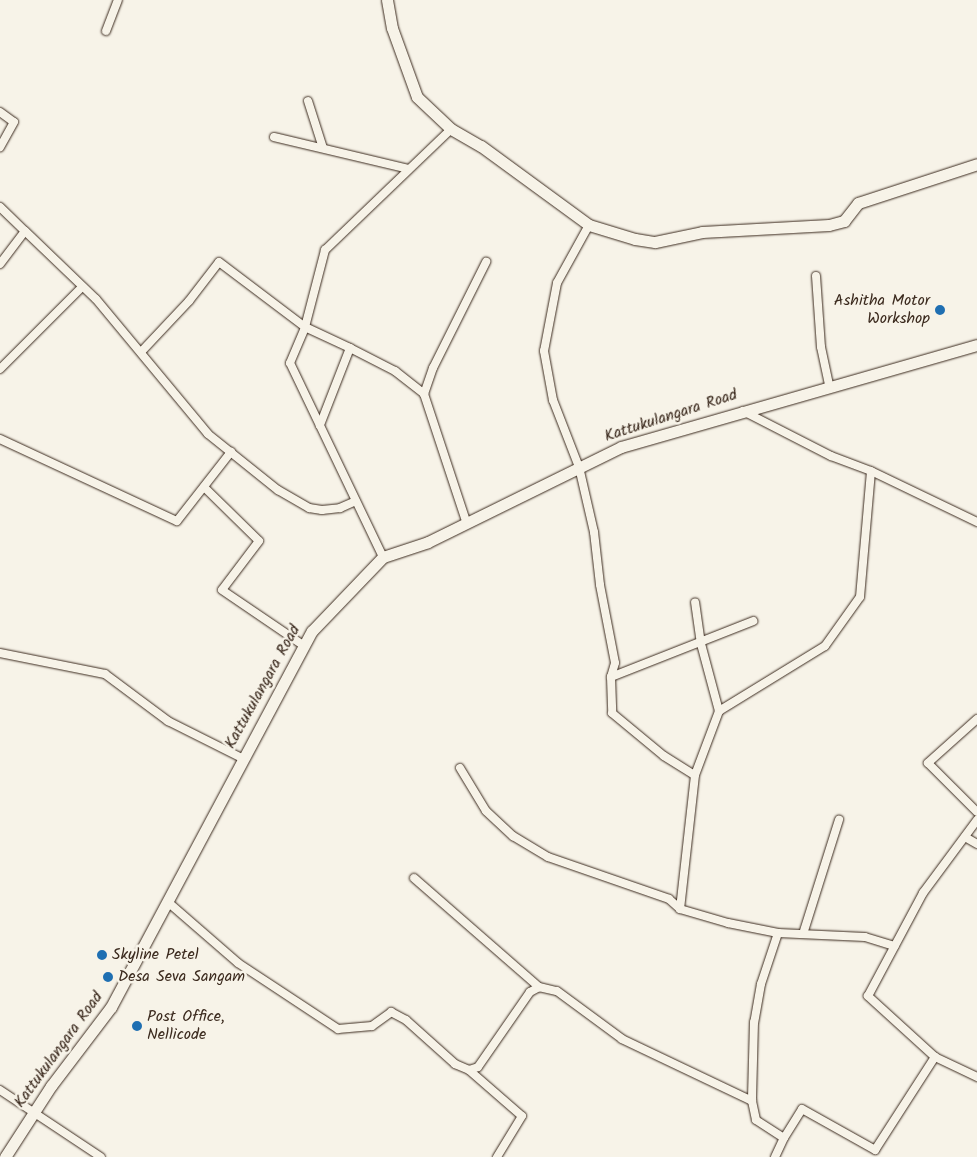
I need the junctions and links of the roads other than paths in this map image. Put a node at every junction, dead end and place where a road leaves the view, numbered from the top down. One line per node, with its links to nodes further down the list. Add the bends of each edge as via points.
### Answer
1 (118, 0): 3 (street)
2 (387, 0): 6 (street, via 392,28 417,97)
3 (106, 31)
4 (308, 101): 9 (street)
5 (0, 112): 8 (street, via 14,122)
6 (450, 129): 11 (street); 13 (street, via 482,146)
7 (274, 137): 9 (street)
8 (0, 147)
9 (323, 148): 11 (street)
10 (977, 164): 13 (street, via 858,203 844,221 829,225 702,232 655,242)
11 (408, 169): 19 (street, via 325,250)
12 (0, 207): 14 (street)
13 (589, 225): 30 (street, via 557,283 544,351 553,400)
14 (25, 231): 16 (street); 18 (street)
15 (486, 262): 25 (street, via 433,368)
16 (0, 264)
17 (816, 276): 24 (street, via 821,347)
18 (82, 287): 22 (street); 23 (street)
19 (305, 326): 21 (street); 22 (street, via 220,262 189,302); 27 (street, via 290,363)
20 (977, 345): 24 (street, Kattukulangara Road)
21 (350, 348): 25 (street, via 395,371); 27 (street)
22 (141, 352): 29 (street, via 208,434)
23 (0, 369)
24 (829, 386): 26 (street, Kattukulangara Road)
25 (424, 394): 34 (street)
26 (741, 411): 30 (street, Kattukulangara Road, via 621,447); 31 (street, via 831,456)
27 (320, 425): 33 (street)
28 (0, 439): 32 (street, via 177,521)
29 (231, 452): 32 (street); 33 (street, via 278,490 309,508 322,510)
30 (579, 467): 34 (street, Kattukulangara Road); 42 (street, via 594,532 615,663)
31 (871, 471): 35 (street); 43 (street, via 860,597 825,646)
32 (204, 487): 40 (street, via 259,541 222,590)
33 (356, 501): 36 (street)
34 (466, 521): 36 (street, Kattukulangara Road, via 428,542)
35 (977, 522)
36 (382, 557): 40 (street, Kattukulangara Road, via 312,631)
37 (695, 602): 39 (street)
38 (752, 621): 39 (street)
39 (701, 644): 42 (street); 43 (street)
40 (303, 645): 45 (street, Kattukulangara Road)
41 (0, 653): 45 (street, via 105,674 168,721)
42 (611, 677): 47 (street, via 612,713 664,756)
43 (719, 711): 47 (street)
44 (977, 719): 48 (street, via 928,763)
45 (242, 758): 54 (street, Kattukulangara Road)
46 (460, 768): 55 (street, via 486,811 513,836 548,857 669,899)
47 (695, 775): 55 (street)
48 (977, 812)
49 (839, 820): 57 (street)
50 (977, 820): 51 (street)
51 (965, 837): 52 (street); 58 (street, via 922,893)
52 (977, 844)
53 (414, 878): 59 (street)
54 (169, 903): 61 (street, via 238,963 338,1029 372,1026 391,1012 406,1020 455,1064); 65 (street, Kattukulangara Road, via 111,1007)
55 (680, 909): 56 (street)
56 (778, 933): 57 (street); 64 (street, via 760,984 754,1022)
57 (803, 934): 58 (street, via 865,938)
58 (895, 946): 60 (street, via 868,996)
59 (539, 987): 61 (street, via 530,992 478,1067); 64 (street, via 557,991 622,1039)
60 (935, 1056): 62 (street); 66 (street, via 875,1150 802,1108)
61 (469, 1070): 69 (street, via 522,1116)
62 (977, 1077)
63 (0, 1090): 65 (street)
64 (752, 1101): 66 (street, via 756,1120)
65 (35, 1111): 67 (street, Kattukulangara Road); 68 (street)
66 (784, 1138): 70 (street)
67 (5, 1157)
68 (101, 1157)
69 (497, 1157)
70 (775, 1157)

